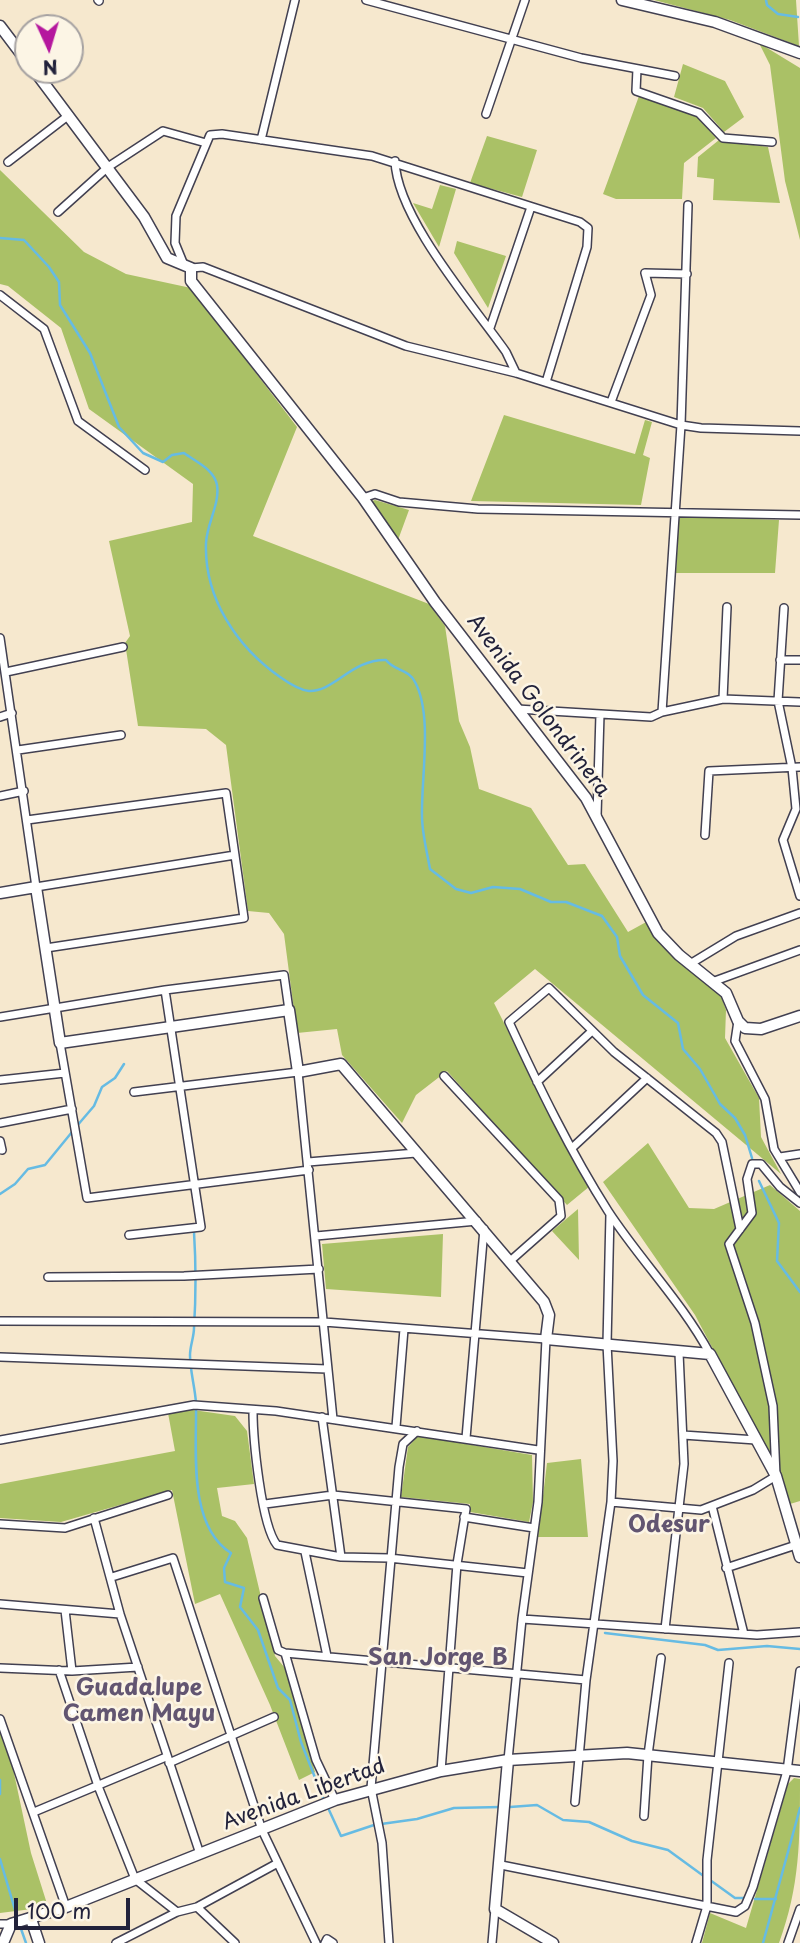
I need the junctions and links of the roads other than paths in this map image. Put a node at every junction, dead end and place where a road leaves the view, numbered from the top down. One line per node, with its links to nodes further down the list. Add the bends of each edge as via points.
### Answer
1 (295, 0): 14 (street)
2 (366, 0): 6 (street)
3 (525, 0): 6 (street)
4 (622, 0): 8 (street, via 715,22)
5 (0, 26): 7 (street)
6 (512, 39): 9 (street); 12 (street)
7 (14, 44)
8 (800, 53)
9 (637, 69): 10 (street); 15 (street, via 636,91 699,113 723,138)
10 (675, 76)
11 (44, 84): 13 (street)
12 (486, 114)
13 (69, 115): 17 (street); 19 (street)
14 (261, 140): 16 (street, via 222,134 210,135); 18 (street)
15 (772, 142)
16 (206, 143): 19 (street, via 163,131); 23 (street, via 176,216 176,243)
17 (8, 162)
18 (395, 162): 21 (street); 26 (street, via 415,220)
19 (108, 167): 22 (street); 23 (street, via 167,258)
20 (688, 205): 24 (street)
21 (531, 207): 26 (street); 28 (street, via 580,222 589,236)
22 (58, 212)
23 (188, 267): 27 (street, via 203,267 406,346); 33 (street, Avenida Golondrinera, via 191,281)
24 (687, 274): 29 (street, via 645,273 651,295); 30 (street)
25 (0, 295): 32 (street, via 44,329 78,421)
26 (489, 328): 27 (street)
27 (516, 373): 28 (street)
28 (546, 382): 29 (street)
29 (611, 402): 30 (street)
30 (681, 425): 31 (street); 34 (street)
31 (800, 431)
32 (145, 470)
33 (363, 498): 34 (street, via 375,494 399,502 478,509); 46 (street, Avenida Golondrinera)
34 (674, 511): 35 (street); 47 (street)
35 (800, 515)
36 (727, 607): 43 (street)
37 (784, 608): 40 (street)
38 (0, 641): 42 (street)
39 (123, 647): 42 (street)
40 (780, 660): 41 (street); 44 (street)
41 (800, 660)
42 (6, 672): 48 (street)
43 (723, 699): 44 (street); 47 (street)
44 (778, 701): 45 (street); 53 (street)
45 (800, 702)
46 (517, 709): 49 (street); 56 (street, Avenida Golondrinera)
47 (662, 712): 49 (street, via 651,718)
48 (12, 713): 50 (street); 52 (street)
49 (600, 714): 56 (street)
50 (0, 717)
51 (121, 735): 52 (street)
52 (18, 750): 54 (street)
53 (796, 768): 58 (street, via 709,771); 62 (street, via 796,809 783,839)
54 (24, 791): 55 (street); 57 (street)
55 (0, 796)
56 (597, 816): 66 (street, Avenida Golondrinera, via 650,919)
57 (27, 820): 59 (street, via 226,793); 60 (street)
58 (705, 835)
59 (235, 855): 60 (street); 64 (street, via 244,918)
60 (36, 887): 61 (street); 64 (street)
61 (0, 893)
62 (800, 896)
63 (800, 913): 66 (street, via 736,936)
64 (46, 948): 69 (street)
65 (800, 950): 67 (street)
66 (690, 964): 67 (street, Avenida Golondrinera)
67 (712, 982): 73 (street, Avenida Golondrinera, via 726,993)
68 (165, 990): 69 (street); 70 (street, via 284,975); 74 (street)
69 (55, 1009): 72 (street); 76 (street)
70 (289, 1010): 74 (street); 77 (street)
71 (800, 1016): 73 (street, via 761,1028 745,1028)
72 (0, 1017)
73 (738, 1021): 92 (street, Avenida Golondrinera, via 735,1041 765,1100)
74 (171, 1026): 76 (street); 83 (street)
75 (592, 1031): 80 (street); 82 (street); 82 (street, via 549,988 509,1023)
76 (60, 1043): 78 (street)
77 (298, 1072): 83 (street); 90 (street, via 341,1064); 93 (street)
78 (65, 1073): 81 (street); 85 (street)
79 (444, 1076): 102 (street, via 559,1200 561,1216)
80 (647, 1078): 88 (street); 99 (street, via 722,1142)
81 (0, 1080)
82 (537, 1082): 88 (street)
83 (180, 1087): 84 (street); 94 (street)
84 (134, 1092)
85 (72, 1109): 86 (street); 94 (street, via 87,1198)
86 (0, 1123)
87 (0, 1141): 89 (street)
88 (572, 1148): 97 (street)
89 (2, 1150)
90 (416, 1153): 93 (street); 98 (street)
91 (800, 1154): 92 (street)
92 (780, 1157): 95 (street, Avenida Golondrinera)
93 (308, 1166): 94 (street); 101 (street)
94 (193, 1185): 100 (street, via 201,1227)
95 (800, 1192)
96 (800, 1203): 99 (street, via 761,1164 751,1164 747,1180 752,1213)
97 (610, 1213): 110 (street); 112 (street, via 692,1320)
98 (481, 1225): 101 (street); 102 (street); 108 (street)
99 (740, 1229): 125 (street, via 729,1250 755,1323 771,1396)
100 (129, 1235)
101 (316, 1237): 103 (street)
102 (509, 1262): 109 (street, via 548,1307)
103 (319, 1269): 104 (street); 106 (street)
104 (48, 1277)
105 (0, 1321): 106 (street)
106 (324, 1322): 107 (street); 114 (street)
107 (404, 1329): 108 (street); 118 (street)
108 (476, 1334): 109 (street); 121 (street)
109 (545, 1339): 110 (street); 124 (street)
110 (607, 1344): 111 (street); 129 (street)
111 (679, 1353): 112 (street); 120 (street)
112 (710, 1354): 123 (street)
113 (0, 1357): 114 (street)
114 (327, 1369): 117 (street)
115 (253, 1411): 116 (street); 122 (street, via 194,1405); 130 (street, via 254,1454)
116 (322, 1417): 117 (street); 127 (street)
117 (333, 1419): 118 (street)
118 (397, 1427): 119 (street)
119 (417, 1431): 121 (street); 128 (street, via 403,1444)
120 (683, 1435): 123 (street); 132 (street)
121 (466, 1438): 124 (street)
122 (0, 1440)
123 (756, 1440): 125 (street)
124 (538, 1450): 136 (street)
125 (776, 1476): 131 (street); 137 (street)
126 (168, 1495): 134 (street)
127 (332, 1495): 128 (street); 130 (street); 139 (street)
128 (397, 1502): 133 (street, via 466,1509); 141 (street)
129 (611, 1502): 132 (street); 151 (street)
130 (265, 1504): 138 (street, via 277,1545)
131 (712, 1506): 132 (street); 143 (street)
132 (677, 1510): 152 (street)
133 (464, 1517): 136 (street); 142 (street)
134 (94, 1518): 135 (street, via 65,1528); 145 (street)
135 (0, 1524)
136 (534, 1528): 144 (street)
137 (798, 1544): 140 (street); 143 (street)
138 (304, 1552): 139 (street); 156 (street)
139 (341, 1557): 141 (street)
140 (800, 1557)
141 (389, 1558): 142 (street); 158 (street)
142 (457, 1564): 144 (street); 161 (street)
143 (726, 1568): 154 (street)
144 (528, 1573): 150 (street)
145 (112, 1577): 149 (street); 171 (street, via 173,1558)
146 (263, 1598): 155 (street, via 278,1650)
147 (0, 1604): 148 (street)
148 (65, 1610): 149 (street); 164 (street)
149 (120, 1614): 160 (street)
150 (522, 1619): 151 (street); 166 (street)
151 (594, 1625): 152 (street); 167 (street)
152 (665, 1629): 154 (street)
153 (800, 1632): 154 (street)
154 (744, 1634)
155 (285, 1653): 156 (street); 181 (street, via 316,1759)
156 (327, 1656): 158 (street)
157 (661, 1658): 172 (street)
158 (379, 1661): 161 (street); 180 (street)
159 (729, 1663): 176 (street)
160 (138, 1667): 164 (street); 174 (street)
161 (449, 1667): 166 (street); 177 (street)
162 (0, 1668): 163 (street)
163 (58, 1670): 164 (street); 179 (street)
164 (72, 1671)
165 (800, 1671): 178 (street)
166 (517, 1674): 167 (street); 175 (street)
167 (586, 1680): 173 (street)
168 (274, 1717): 171 (street)
169 (0, 1719): 170 (street)
170 (2, 1728): 183 (street)
171 (232, 1736): 174 (street); 185 (street)
172 (648, 1755): 173 (street, Avenida Libertad); 176 (street, Avenida Libertad); 184 (street)
173 (580, 1757): 175 (street, Avenida Libertad); 182 (street)
174 (167, 1760): 179 (street); 186 (street)
175 (508, 1760): 177 (street, Avenida Libertad); 188 (street)
176 (717, 1763): 178 (street, Avenida Libertad); 190 (street)
177 (441, 1771): 180 (street, Avenida Libertad)
178 (794, 1771): 190 (street, via 745,1906 736,1912)
179 (98, 1786): 183 (street); 189 (street)
180 (371, 1788): 181 (street, Avenida Libertad); 200 (street, via 382,1843)
181 (335, 1800): 185 (street, Avenida Libertad)
182 (575, 1802)
183 (34, 1812): 191 (street)
184 (644, 1816)
185 (262, 1830): 186 (street, Avenida Libertad); 187 (street)
186 (200, 1854): 189 (street, Avenida Libertad)
187 (276, 1864): 192 (street); 205 (street)
188 (501, 1865): 190 (street); 193 (street)
189 (135, 1879): 191 (street, Avenida Libertad); 195 (street)
190 (707, 1906): 211 (street)
191 (66, 1907): 196 (street, Avenida Libertad)
192 (197, 1907): 195 (street); 204 (street)
193 (495, 1909): 209 (street); 210 (street)
194 (800, 1909): 199 (street)
195 (177, 1912): 203 (street)
196 (31, 1919): 198 (street, Avenida Libertad); 202 (street)
197 (0, 1924): 198 (street, Avenida Libertad)
198 (11, 1924): 201 (street)
199 (797, 1928): 212 (street)
200 (388, 1942): 208 (street)
201 (3, 1943)
202 (39, 1943)
203 (116, 1943)
204 (235, 1943)
205 (316, 1943)
206 (325, 1943): 207 (street, via 327,1939)
207 (333, 1943)
208 (378, 1943)
209 (492, 1943)
210 (552, 1943)
211 (696, 1943)
212 (788, 1943)

